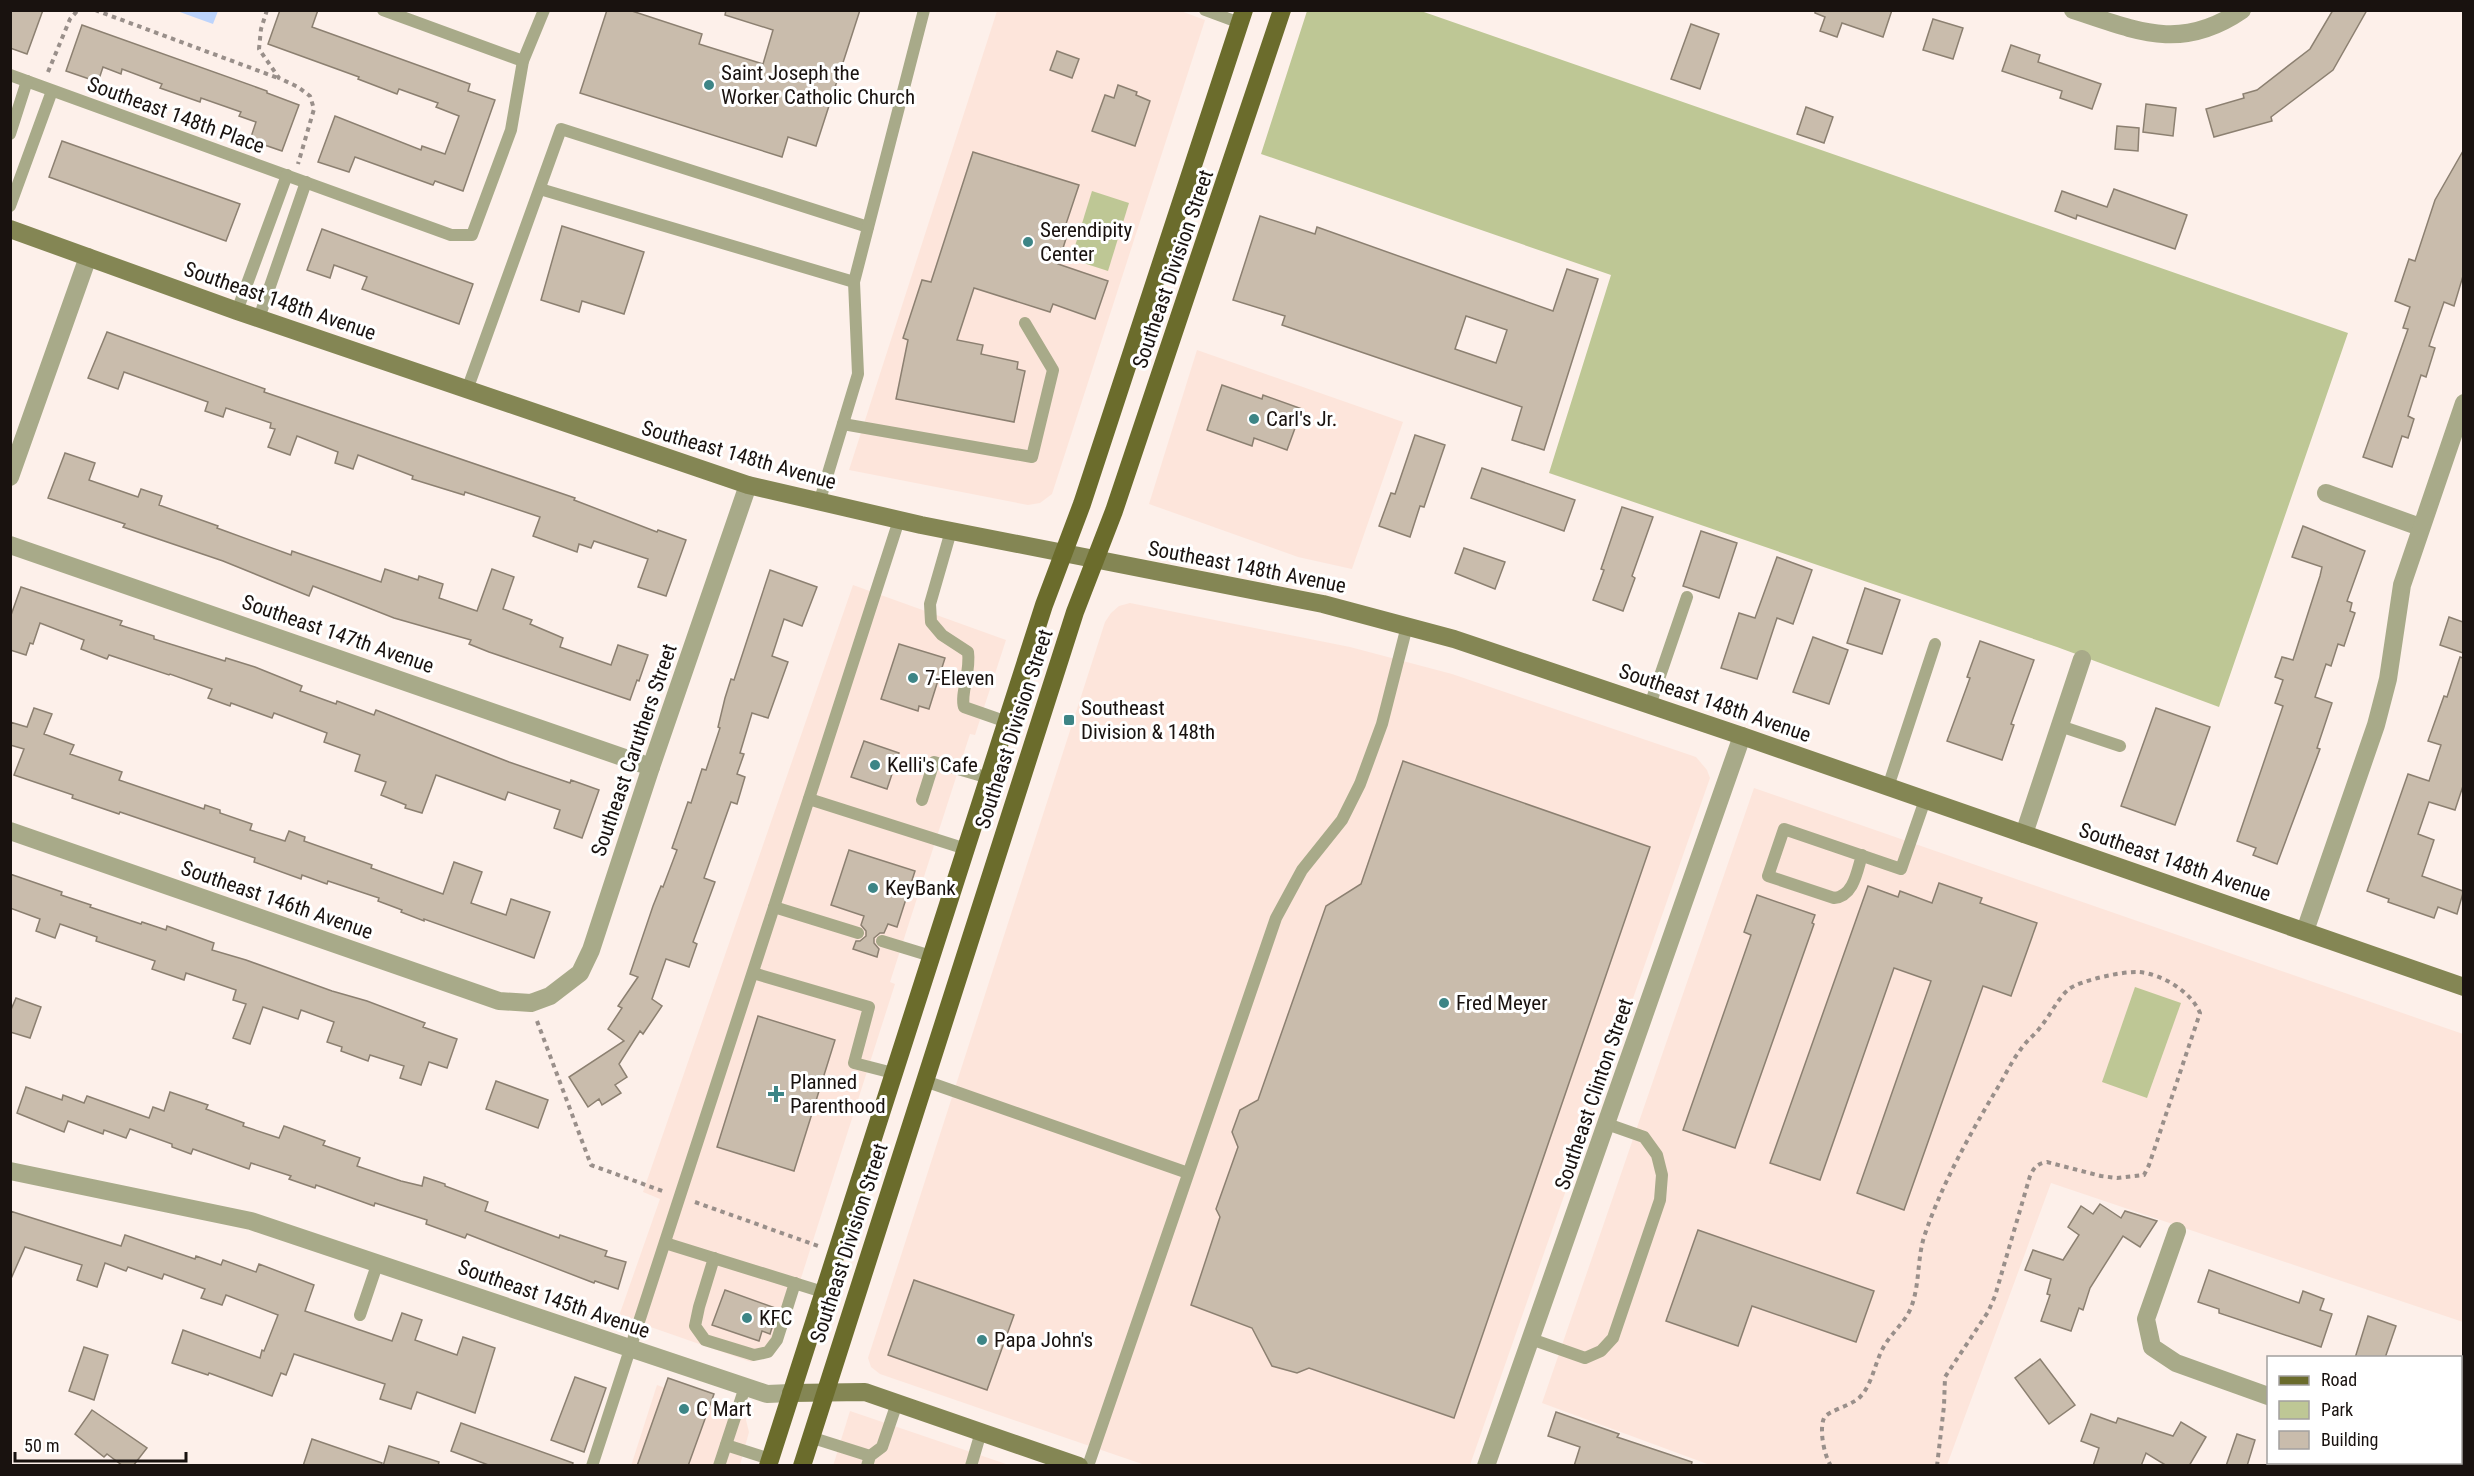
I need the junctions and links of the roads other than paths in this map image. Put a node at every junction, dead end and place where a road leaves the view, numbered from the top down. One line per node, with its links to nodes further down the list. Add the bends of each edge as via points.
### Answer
1 (383, 10): 9 (lane)
2 (544, 10): 9 (lane)
3 (924, 10): 17 (lane)
4 (1205, 10): 8 (lane)
5 (1282, 10): 36 (main road, Southeast Division Street)
6 (2073, 10): 7 (street, via 2130,29 2177,35 2221,24)
7 (2242, 10)
8 (1242, 17): 35 (main road, Southeast Division Street)
9 (523, 61): 14 (lane, Southeast 148th Place, via 511,130 472,235 451,236)
10 (10, 75): 11 (lane, Southeast 148th Place)
11 (27, 81): 12 (lane, Southeast 148th Place); 13 (lane)
12 (47, 89): 14 (lane, Southeast 148th Place); 16 (lane)
13 (10, 134)
14 (295, 178): 21 (lane); 22 (lane)
15 (540, 189): 17 (lane, via 561,129); 20 (lane); 24 (lane)
16 (10, 206)
17 (868, 227): 20 (lane)
18 (10, 229): 19 (main road, Southeast 148th Avenue)
19 (88, 257): 21 (main road, Southeast 148th Avenue); 27 (street)
20 (854, 282): 26 (lane, via 858,374)
21 (237, 311): 22 (main road, Southeast 148th Avenue)
22 (259, 318): 24 (main road, Southeast 148th Avenue)
23 (1024, 322): 26 (lane, via 1053,370 1032,457)
24 (467, 390): 28 (main road, Southeast 148th Avenue)
25 (2463, 403): 32 (street)
26 (843, 424): 30 (lane)
27 (10, 477)
28 (748, 485): 30 (main road, Southeast 148th Avenue); 46 (street, Southeast Caruthers Street)
29 (2326, 493): 32 (street)
30 (819, 503): 31 (main road, Southeast 148th Avenue)
31 (899, 520): 33 (main road, Southeast 148th Avenue); 49 (lane)
32 (2420, 527): 57 (street, via 2402,585 2383,699)
33 (951, 531): 35 (main road, Southeast 148th Avenue); 42 (lane, via 930,604 931,622 968,652 964,707)
34 (10, 544): 46 (street, Southeast 147th Avenue)
35 (1064, 552): 36 (main road, Southeast 148th Avenue); 42 (main road, Southeast Division Street)
36 (1096, 560): 38 (main road, Southeast 148th Avenue, via 1323,604); 65 (main road, Southeast Division Street, via 1072,623)
37 (1687, 597): 41 (lane)
38 (1407, 626): 41 (main road, Southeast 148th Avenue); 68 (lane, via 1382,724 1360,784 1342,820 1302,870 1276,918)
39 (1935, 644): 48 (lane)
40 (2082, 659): 43 (street)
41 (1650, 705): 44 (main road, Southeast 148th Avenue)
42 (1007, 722): 47 (main road, Southeast Division Street)
43 (2060, 726): 45 (lane); 53 (street)
44 (1742, 736): 48 (main road, Southeast 148th Avenue); 66 (street, Southeast Clinton Street)
45 (2120, 746)
46 (651, 766): 63 (street, Southeast Caruthers Street, via 580,974 550,996)
47 (989, 778): 50 (lane, via 934,762); 54 (main road, Southeast Division Street)
48 (1888, 787): 51 (main road, Southeast 148th Avenue)
49 (809, 799): 54 (lane); 56 (lane)
50 (922, 800)
51 (1925, 800): 53 (main road, Southeast 148th Avenue); 55 (lane, via 1901,869)
52 (10, 831): 63 (street, Southeast 146th Avenue, via 499,1001)
53 (2024, 834): 57 (main road, Southeast 148th Avenue)
54 (966, 849): 60 (main road, Southeast Division Street)
55 (1862, 855): 55 (lane, via 1784,829 1768,876 1834,898 1842,897 1850,890)
56 (774, 907): 58 (lane); 61 (lane)
57 (2305, 931): 62 (main road, Southeast 148th Avenue)
58 (858, 933)
59 (882, 941): 60 (lane)
60 (931, 956): 64 (main road, Southeast Division Street)
61 (753, 973): 64 (lane, via 869,1008 854,1063); 70 (lane)
62 (2463, 987)
63 (531, 1003)
64 (893, 1073): 74 (main road, Southeast Division Street)
65 (925, 1081): 68 (lane); 79 (main road, Southeast Division Street)
66 (1607, 1124): 76 (street, Southeast Clinton Street); 76 (lane, via 1644,1137 1657,1155 1662,1175 1660,1200 1613,1338 1601,1351 1585,1358)
67 (10, 1171): 72 (street, Southeast 145th Avenue, via 251,1221)
68 (1188, 1173): 93 (lane)
69 (2177, 1231): 81 (street, via 2146,1319 2152,1347 2176,1363)
70 (665, 1243): 71 (lane); 77 (lane)
71 (714, 1258): 73 (lane); 73 (lane, via 695,1326 705,1340 754,1355 768,1352 777,1340)
72 (378, 1262): 75 (lane); 77 (street, Southeast 145th Avenue)
73 (795, 1283): 74 (lane)
74 (823, 1292): 80 (main road, Southeast Division Street)
75 (360, 1314)
76 (1531, 1340): 94 (street, Southeast Clinton Street)
77 (632, 1349): 78 (street, Southeast 145th Avenue); 88 (lane)
78 (745, 1387): 80 (street, Southeast 145th Avenue, via 767,1394); 85 (lane)
79 (825, 1392): 80 (main road, Southeast 145th Avenue); 82 (main road, Southeast 145th Avenue, via 865,1392); 84 (main road, Southeast Division Street)
80 (791, 1394): 87 (main road, Southeast Division Street)
81 (2267, 1396)
82 (897, 1403): 83 (main road, Southeast 145th Avenue); 86 (lane, via 882,1448)
83 (981, 1432): 91 (lane); 92 (main road, Southeast 145th Avenue)
84 (810, 1437): 86 (lane); 90 (main road, Southeast Division Street)
85 (726, 1445): 87 (lane); 89 (lane)
86 (868, 1461)
87 (769, 1462)
88 (592, 1466)
89 (719, 1466)
90 (802, 1466)
91 (971, 1466)
92 (1079, 1466)
93 (1088, 1466)
94 (1486, 1466)

